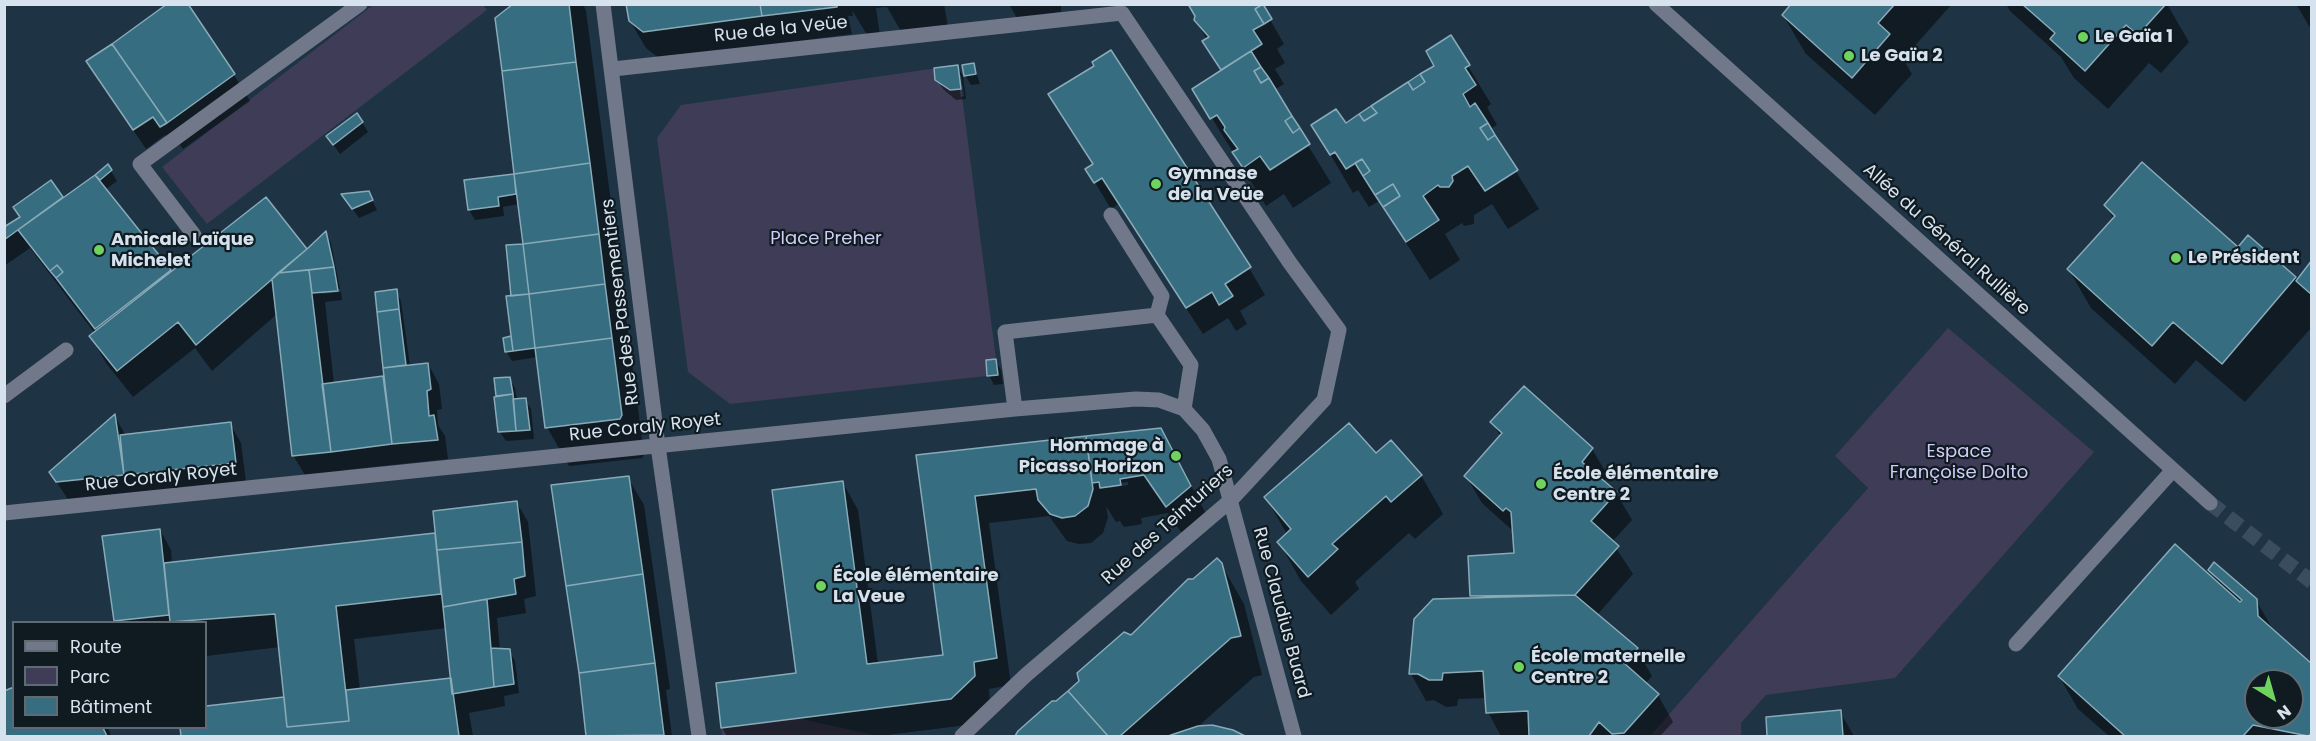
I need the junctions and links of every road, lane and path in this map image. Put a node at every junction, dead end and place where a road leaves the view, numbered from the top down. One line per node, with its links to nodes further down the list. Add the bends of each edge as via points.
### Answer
1 (360, 4): 7 (street, via 140,164)
2 (603, 4): 5 (street, Rue des Passementiers)
3 (1656, 4): 14 (street, Allée du Général Rullière)
4 (1125, 9): 5 (street, Rue de la Veüe); 15 (street, Rue des Teinturiers, via 1290,263 1339,330 1324,400)
5 (613, 69): 13 (street, Rue des Passementiers)
6 (1111, 216): 8 (street, via 1162,296)
7 (194, 235)
8 (1157, 315): 11 (street, via 1005,332); 12 (street, via 1191,366)
9 (66, 350): 10 (street)
10 (4, 396)
11 (1015, 409): 12 (street, Rue Coraly Royet, via 1136,399 1159,400); 13 (street, Rue Coraly Royet)
12 (1184, 409): 15 (street, via 1203,430 1219,459)
13 (658, 446): 17 (street, Rue Coraly Royet); 19 (street, Rue des Passementiers)
14 (2173, 470): 16 (street, Allée du Général Rullière); 18 (street)
15 (1231, 500): 20 (street, Rue des Teinturiers, via 1026,675); 21 (street, Rue Claudius Buard)
16 (2210, 503)
17 (4, 513)
18 (2016, 644)
19 (699, 736)
20 (962, 736)
21 (1293, 736)

